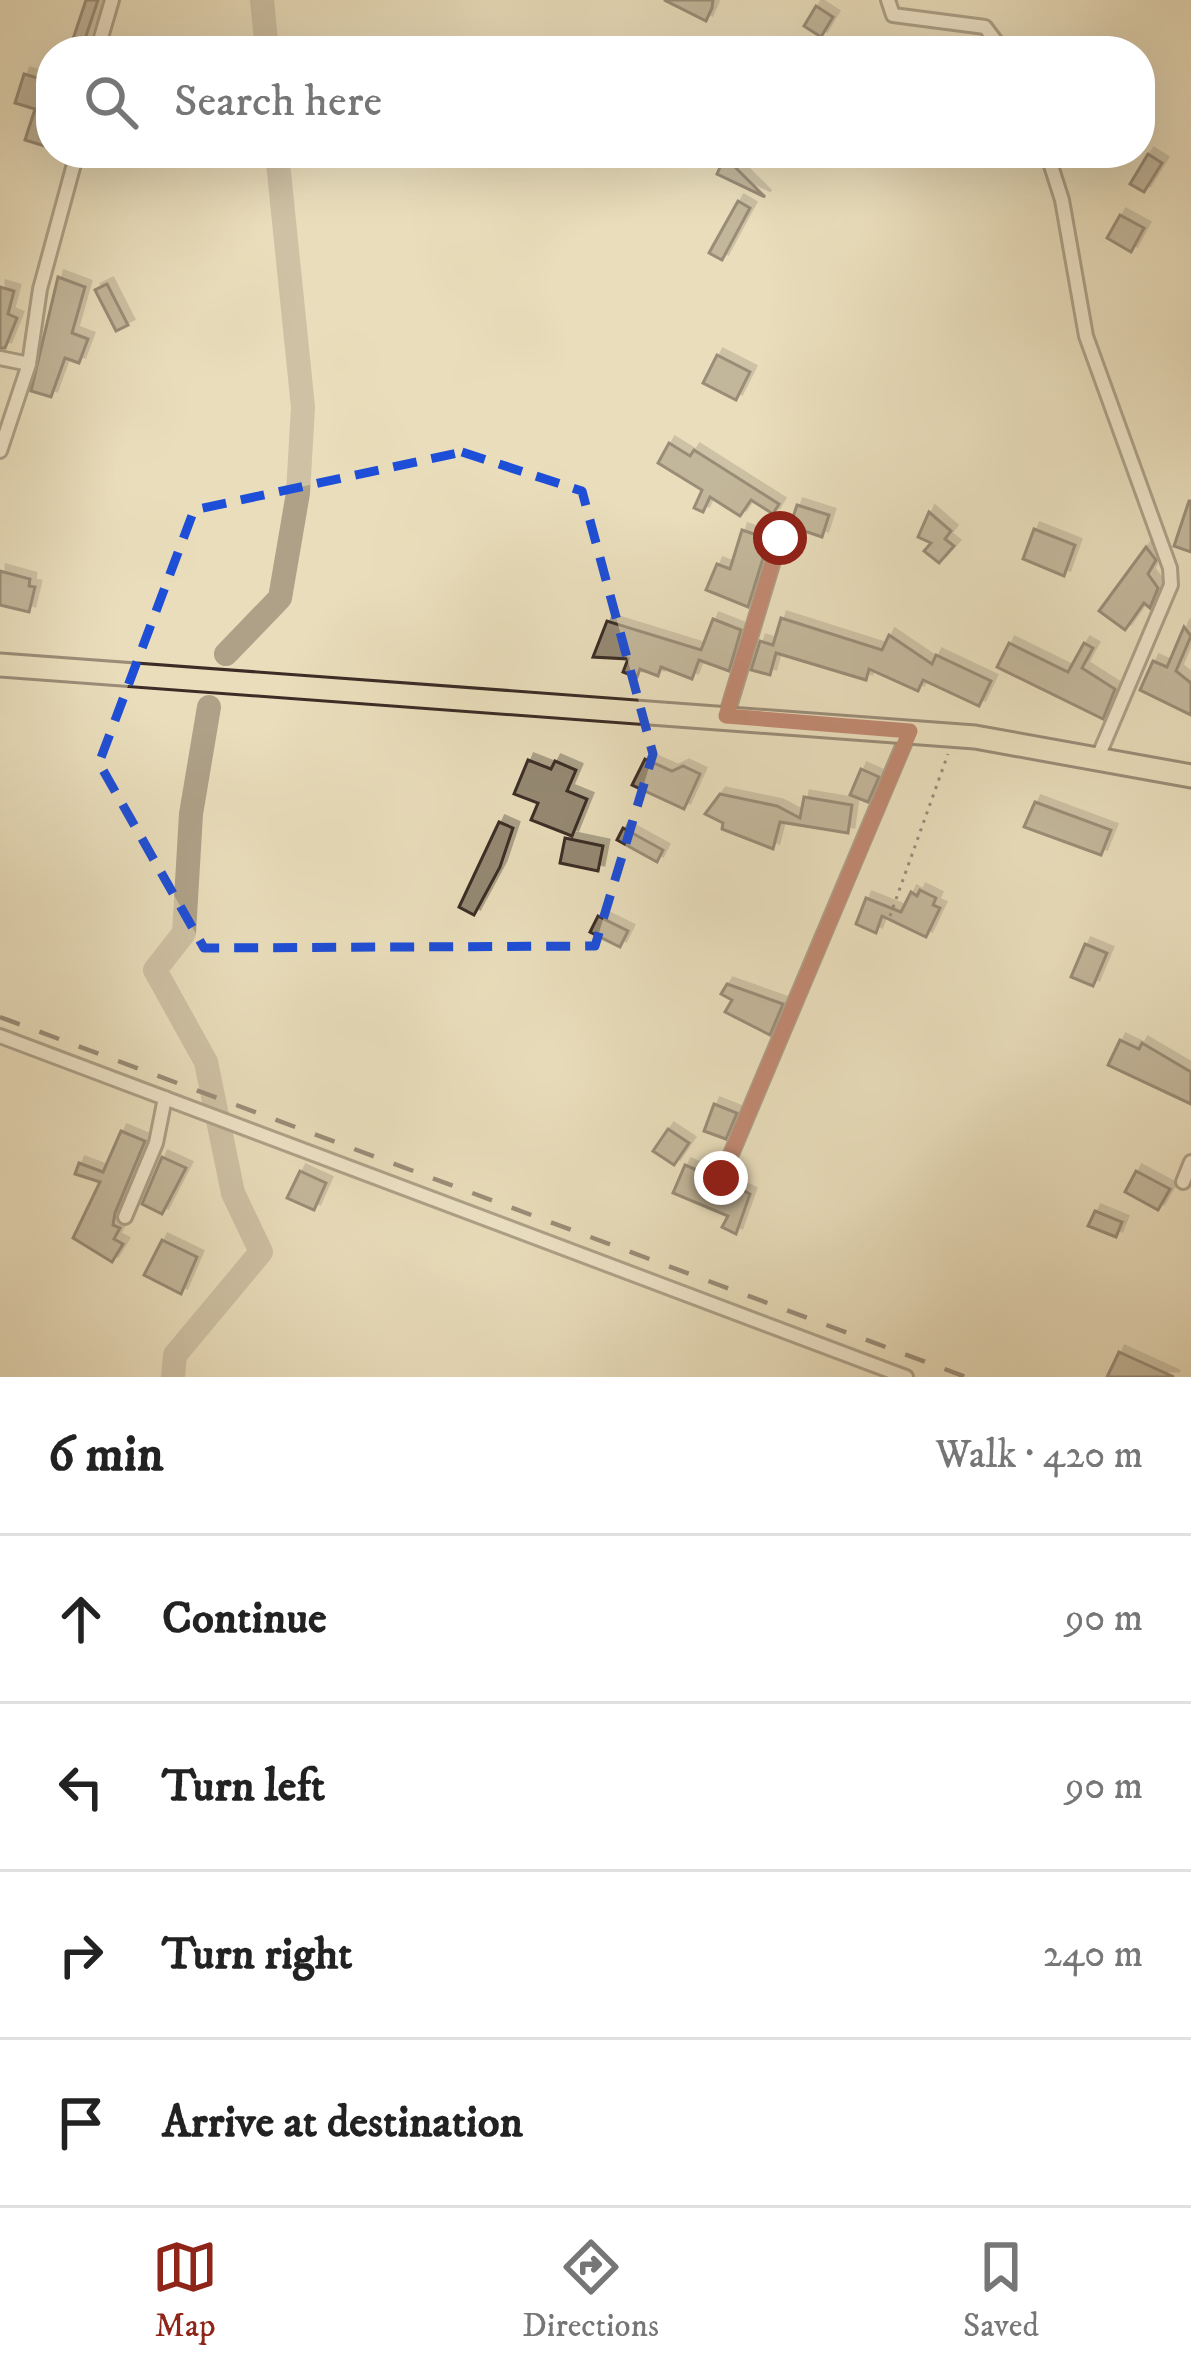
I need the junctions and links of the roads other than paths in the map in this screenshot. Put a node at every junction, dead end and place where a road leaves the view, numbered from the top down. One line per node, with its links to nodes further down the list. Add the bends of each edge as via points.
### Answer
1 (112, 0): 3 (street)
2 (888, 0): 4 (street, via 892,15 906,20 985,27)
3 (101, 36)
4 (992, 36)
5 (72, 168): 8 (street)
6 (1052, 168): 14 (street, via 1086,336 1170,568 1171,585)
7 (0, 358): 8 (street)
8 (29, 364): 9 (street)
9 (0, 452)
10 (780, 538): 12 (street)
11 (0, 665): 12 (main road)
12 (726, 716): 13 (main road)
13 (910, 731): 14 (main road); 19 (street)
14 (1098, 757): 15 (main road)
15 (1191, 776)
16 (0, 1036): 17 (street)
17 (165, 1098): 21 (street, via 156,1143); 22 (street)
18 (1191, 1162): 20 (street)
19 (721, 1178)
20 (1184, 1182)
21 (124, 1217)
22 (906, 1377)

